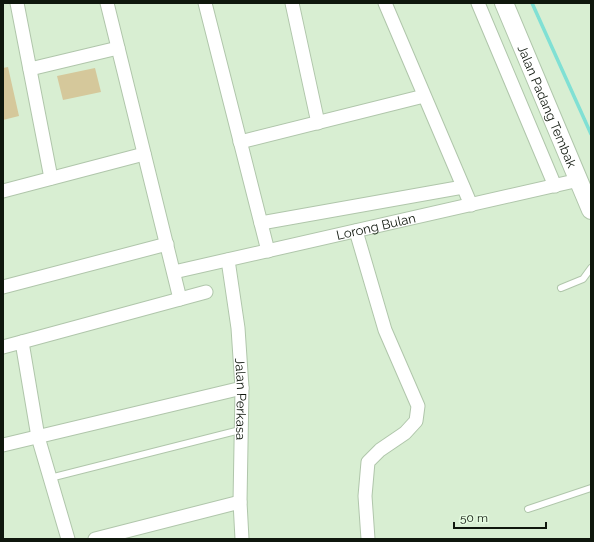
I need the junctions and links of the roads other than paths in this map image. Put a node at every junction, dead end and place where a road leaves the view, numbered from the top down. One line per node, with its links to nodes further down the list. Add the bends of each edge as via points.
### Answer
1 (17, 3): 9 (street)
2 (107, 3): 8 (street)
3 (204, 3): 12 (street)
4 (292, 3): 11 (street)
5 (385, 3): 10 (street)
6 (478, 3): 16 (street)
7 (504, 3): 15 (main road, Jalan Padang Tembak)
8 (118, 48): 9 (street); 13 (street)
9 (30, 69): 14 (street)
10 (424, 96): 11 (street); 17 (street)
11 (318, 123): 12 (street)
12 (240, 142): 21 (street)
13 (144, 154): 14 (street); 23 (street)
14 (51, 178): 18 (street)
15 (579, 180): 16 (street, Lorong Bulan); 20 (main road, Jalan Padang Tembak)
16 (555, 186): 19 (street, Lorong Bulan)
17 (463, 187): 19 (street); 21 (street)
18 (3, 191)
19 (471, 205): 22 (street, Lorong Bulan)
20 (591, 210)
21 (261, 223): 24 (street)
22 (356, 231): 24 (street, Lorong Bulan); 45 (street, via 385,330 418,406 416,421 406,433 380,450 368,462 365,496)
23 (167, 244): 27 (street); 28 (street)
24 (268, 251): 25 (street, Lorong Bulan)
25 (228, 260): 27 (street, Lorong Bulan); 34 (street, Jalan Perkasa, via 238,328)
26 (591, 268): 29 (lane, via 583,279)
27 (174, 272): 31 (street)
28 (3, 287)
29 (561, 288)
30 (206, 292): 31 (street)
31 (180, 299): 32 (street)
32 (22, 342): 33 (street); 36 (street)
33 (3, 347)
34 (242, 388): 35 (street, Jalan Perkasa); 36 (street)
35 (240, 430): 38 (lane); 40 (street, Jalan Perkasa)
36 (38, 437): 37 (street); 38 (street)
37 (3, 445)
38 (50, 478): 42 (street)
39 (591, 488): 41 (lane)
40 (240, 502): 43 (street); 44 (street, Jalan Perkasa)
41 (528, 509)
42 (68, 539)
43 (95, 539)
44 (242, 539)
45 (368, 539)

